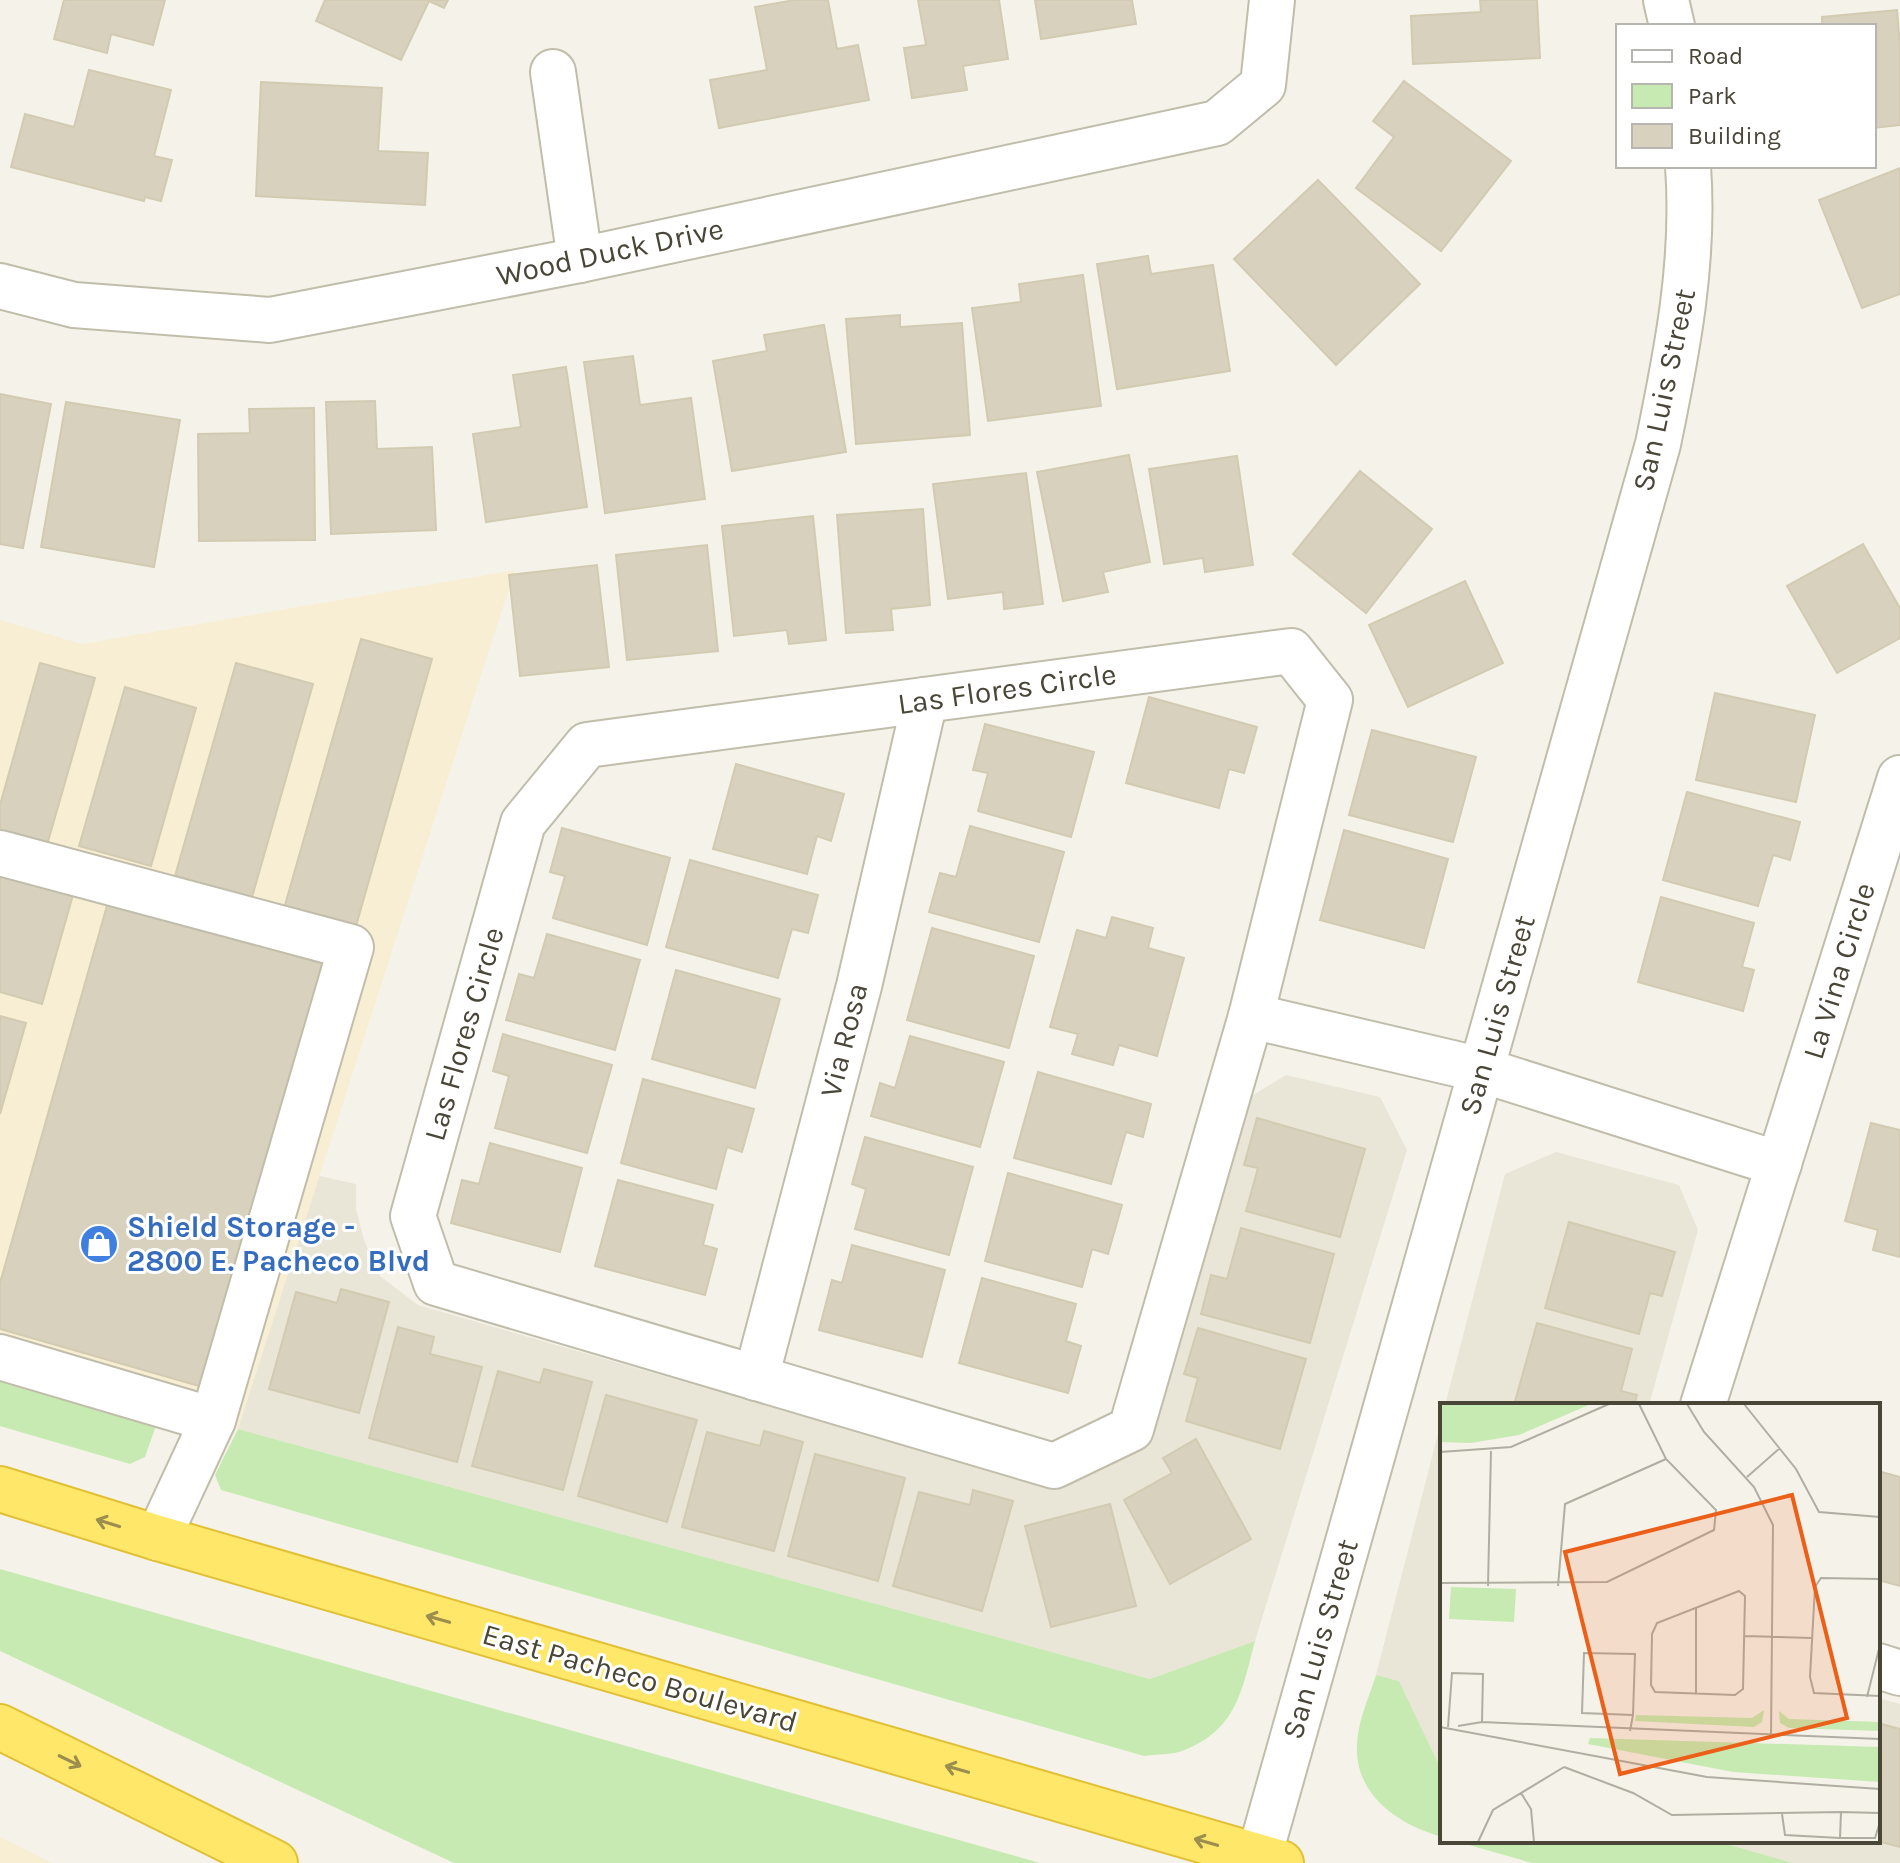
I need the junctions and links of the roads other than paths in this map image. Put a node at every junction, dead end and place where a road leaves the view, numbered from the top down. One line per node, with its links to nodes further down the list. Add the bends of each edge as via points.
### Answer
1 (1272, 0): 6 (street, Wood Duck Drive, via 1263,85 1217,123)
2 (1666, 0): 3 (street)
3 (1672, 24)
4 (553, 72): 6 (street)
5 (1688, 168): 12 (street, San Luis Street, via 1688,276 1658,444)
6 (580, 260): 7 (street, Wood Duck Drive, via 270,320 74,305)
7 (0, 286)
8 (925, 700): 11 (street, Las Flores Circle, via 1291,651 1330,700); 15 (street, Via Rosa, via 859,986); 15 (street, Las Flores Circle, via 587,745 523,823 413,1216 436,1283)
9 (1900, 778): 13 (street, La Vina Circle)
10 (0, 853): 17 (street, via 351,947)
11 (1251, 1016): 12 (street); 15 (street, Las Flores Circle, via 1131,1429 1054,1466)
12 (1482, 1070): 13 (street); 23 (street, San Luis Street)
13 (1779, 1164): 16 (street, La Vina Circle)
14 (0, 1357): 17 (street)
15 (756, 1378)
16 (1704, 1403)
17 (213, 1420): 19 (street)
18 (0, 1489): 19 (highway, East Pacheco Boulevard, one-way to 18)
19 (158, 1538): 23 (highway, East Pacheco Boulevard, one-way to 19)
20 (1880, 1667): 21 (street)
21 (1900, 1673)
22 (0, 1727): 24 (highway, one-way to 24)
23 (1270, 1860)
24 (275, 1863)

